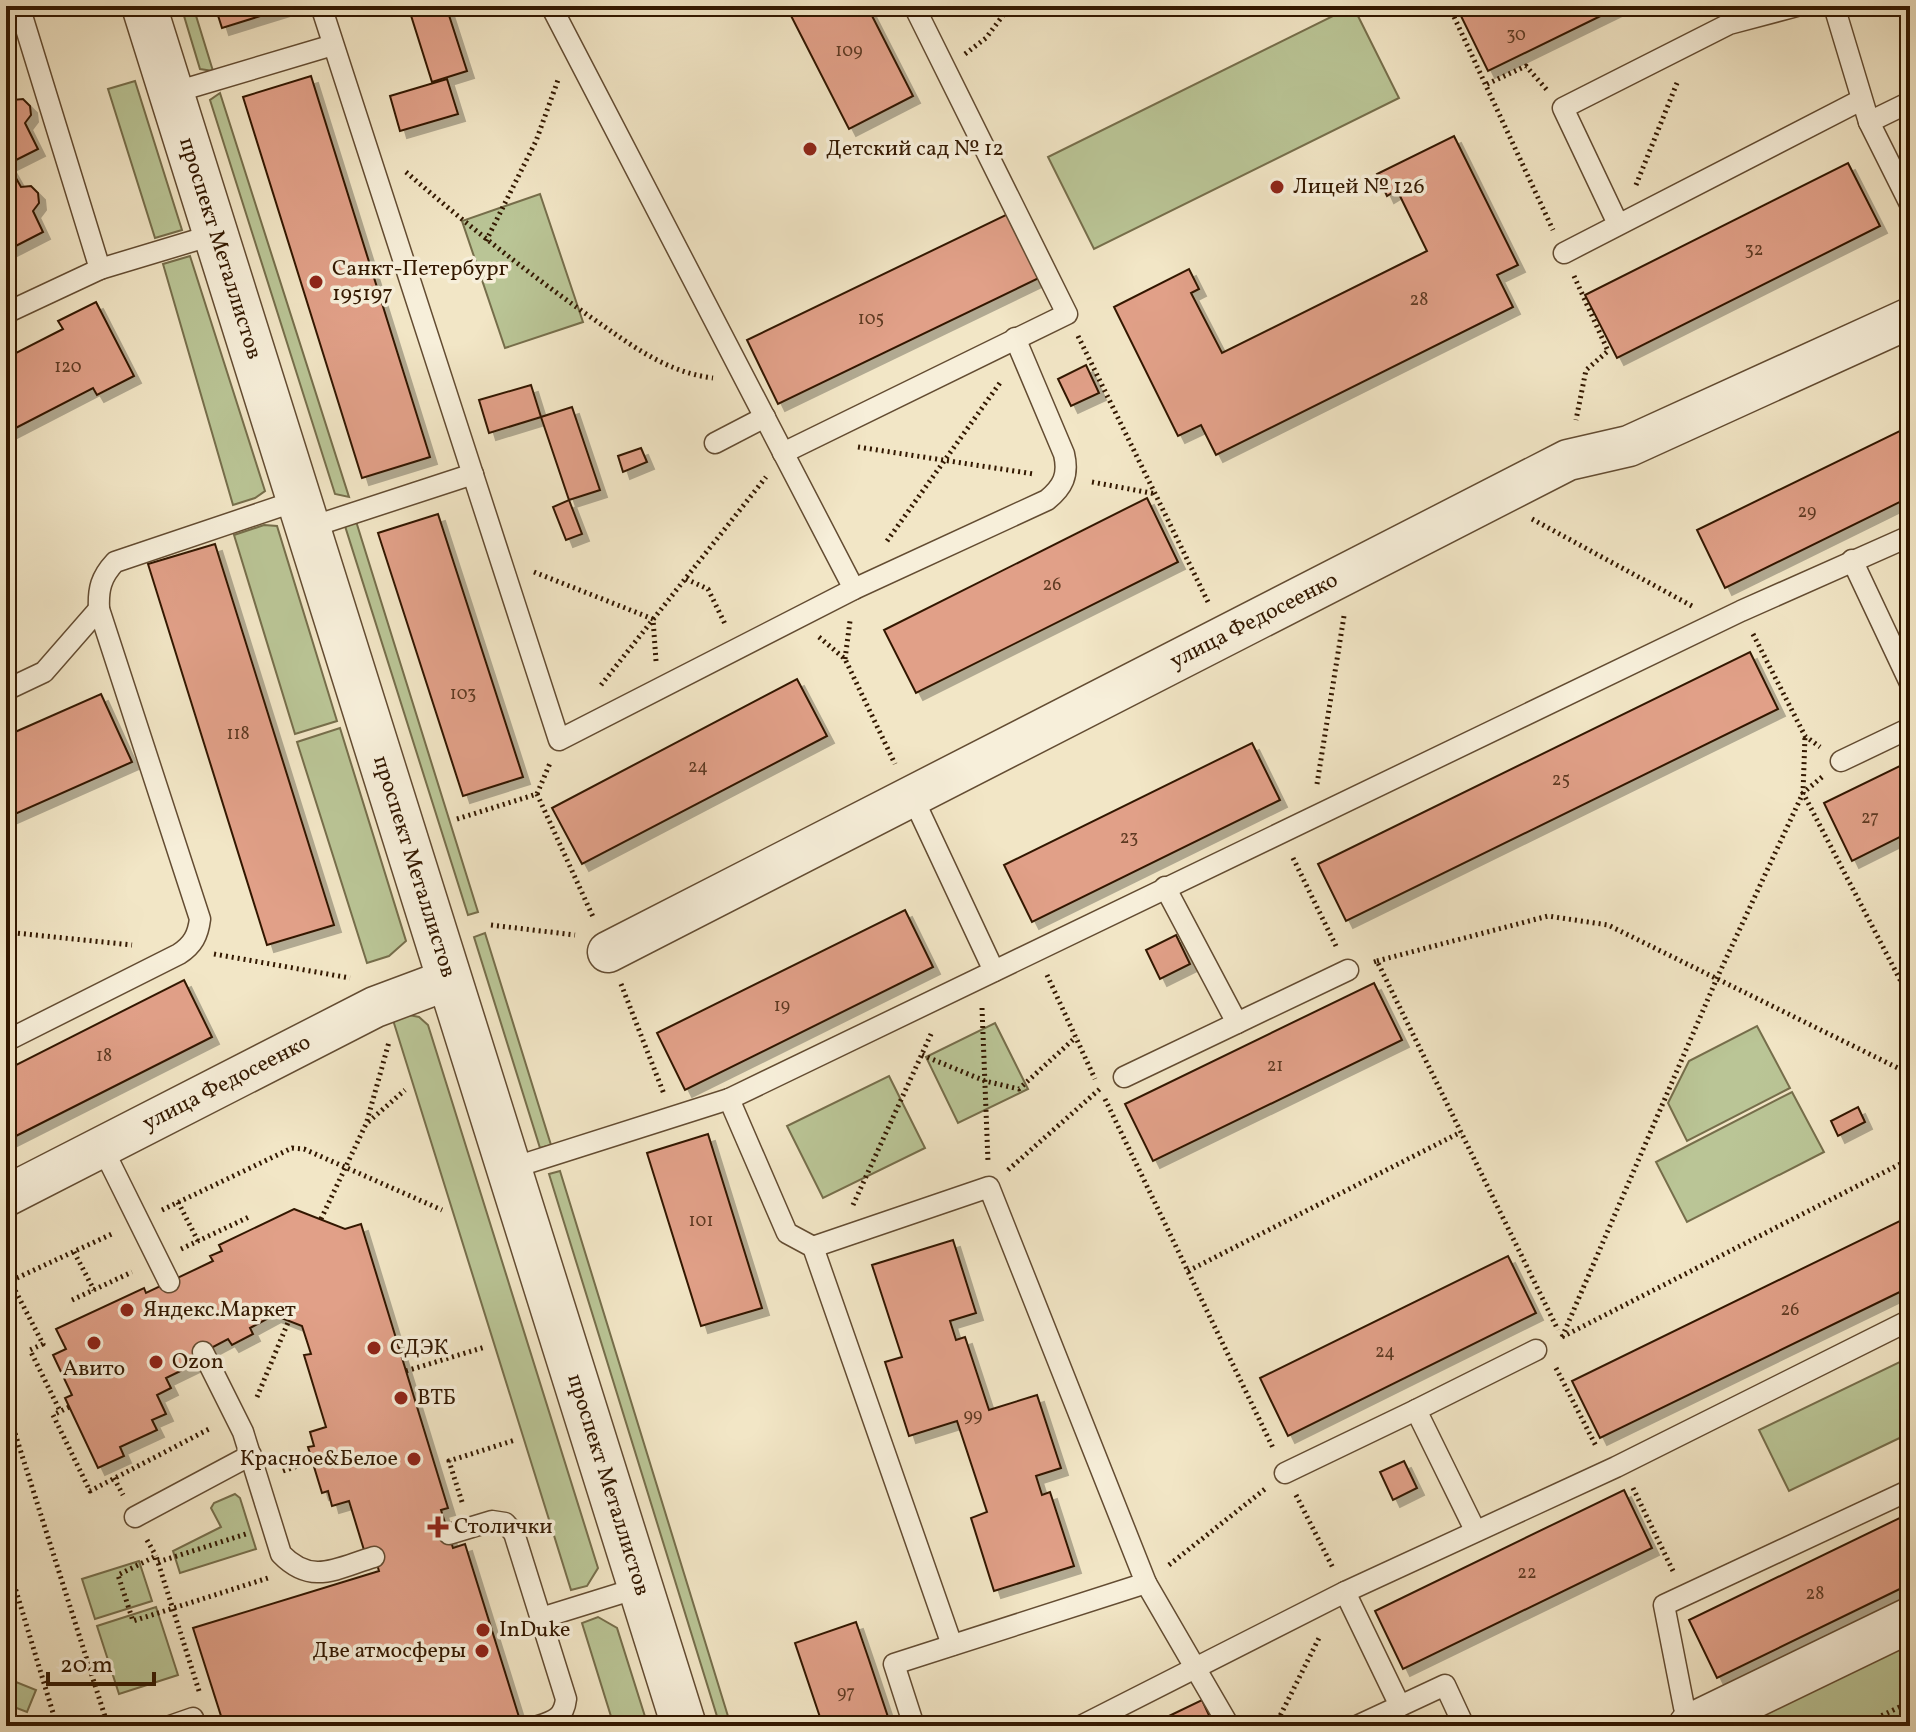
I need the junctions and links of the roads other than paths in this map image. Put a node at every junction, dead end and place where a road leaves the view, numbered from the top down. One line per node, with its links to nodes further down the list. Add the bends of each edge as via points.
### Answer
1 (19, 6): 17 (lane)
2 (144, 6): 9 (street, проспект Металлистов)
3 (321, 6): 8 (lane)
4 (551, 6): 21 (lane)
5 (914, 6): 20 (lane, via 1067,314)
6 (1797, 6): 14 (lane, via 1729,24 1563,108)
7 (1834, 6): 10 (lane)
8 (333, 45): 9 (lane); 24 (lane)
9 (172, 93): 15 (street, проспект Металлистов)
10 (1861, 100): 12 (lane); 14 (lane)
11 (1910, 102): 12 (lane)
12 (1869, 122): 13 (lane)
13 (1910, 204)
14 (1618, 224): 16 (lane)
15 (216, 234): 17 (lane); 25 (street, проспект Металлистов)
16 (1564, 253)
17 (100, 269): 18 (lane)
18 (6, 313)
19 (1910, 318): 34 (street, улица Федосеенко, via 1629,446 1568,460)
20 (1019, 346): 23 (lane, via 836,424); 28 (lane, via 1064,454 1060,489 1047,500)
21 (765, 417): 22 (lane); 23 (lane)
22 (715, 443)
23 (783, 453): 28 (lane)
24 (473, 474): 25 (lane); 28 (lane, via 559,740)
25 (304, 514): 29 (lane, via 115,562 100,582); 39 (street, проспект Металлистов)
26 (1910, 536): 27 (lane)
27 (1852, 560): 30 (lane); 35 (lane)
28 (854, 589)
29 (99, 609): 31 (lane, via 44,672); 41 (lane, via 200,919 199,930 179,954)
30 (1910, 683)
31 (6, 690)
32 (1910, 728): 33 (lane)
33 (1841, 761)
34 (912, 796): 36 (street, улица Федосеенко); 38 (lane)
35 (1165, 887): 38 (lane); 40 (lane)
36 (608, 952)
37 (1348, 970): 40 (lane)
38 (988, 974): 43 (lane)
39 (450, 979): 44 (street, улица Федосеенко, via 375,1007); 45 (street, проспект Металлистов)
40 (1237, 1023): 42 (lane)
41 (6, 1041)
42 (1124, 1077)
43 (729, 1099): 45 (lane); 47 (lane, via 787,1233)
44 (102, 1147): 46 (street, улица Федосеенко); 48 (lane)
45 (509, 1169): 61 (street, проспект Металлистов)
46 (6, 1196)
47 (813, 1247): 60 (lane, via 989,1187); 65 (lane)
48 (169, 1282)
49 (1910, 1320): 57 (lane, via 1616,1467)
50 (1536, 1350): 52 (lane)
51 (203, 1352): 53 (lane)
52 (1416, 1410): 54 (lane); 57 (lane)
53 (251, 1455): 56 (lane); 59 (lane, via 281,1554 296,1569 318,1574)
54 (1285, 1473)
55 (1910, 1490): 77 (lane, via 1664,1605)
56 (135, 1517)
57 (1475, 1530): 62 (lane)
58 (449, 1534): 63 (lane, via 492,1521 505,1523 514,1533)
59 (374, 1557)
60 (1146, 1583): 65 (lane); 66 (lane)
61 (641, 1587): 63 (lane); 71 (street, проспект Металлистов)
62 (1345, 1592): 66 (lane); 67 (lane)
63 (541, 1618): 70 (lane, via 566,1699 564,1712 555,1721)
64 (1910, 1620): 77 (street)
65 (952, 1645): 72 (lane, via 894,1664)
66 (1196, 1667): 73 (lane); 74 (lane)
67 (1400, 1706): 75 (lane); 76 (lane, via 1445,1685)
68 (197, 1708): 69 (lane)
69 (170, 1726)
70 (538, 1726)
71 (684, 1726)
72 (914, 1726)
73 (1081, 1726)
74 (1229, 1726)
75 (1357, 1726)
76 (1464, 1726)
77 (1691, 1726)

